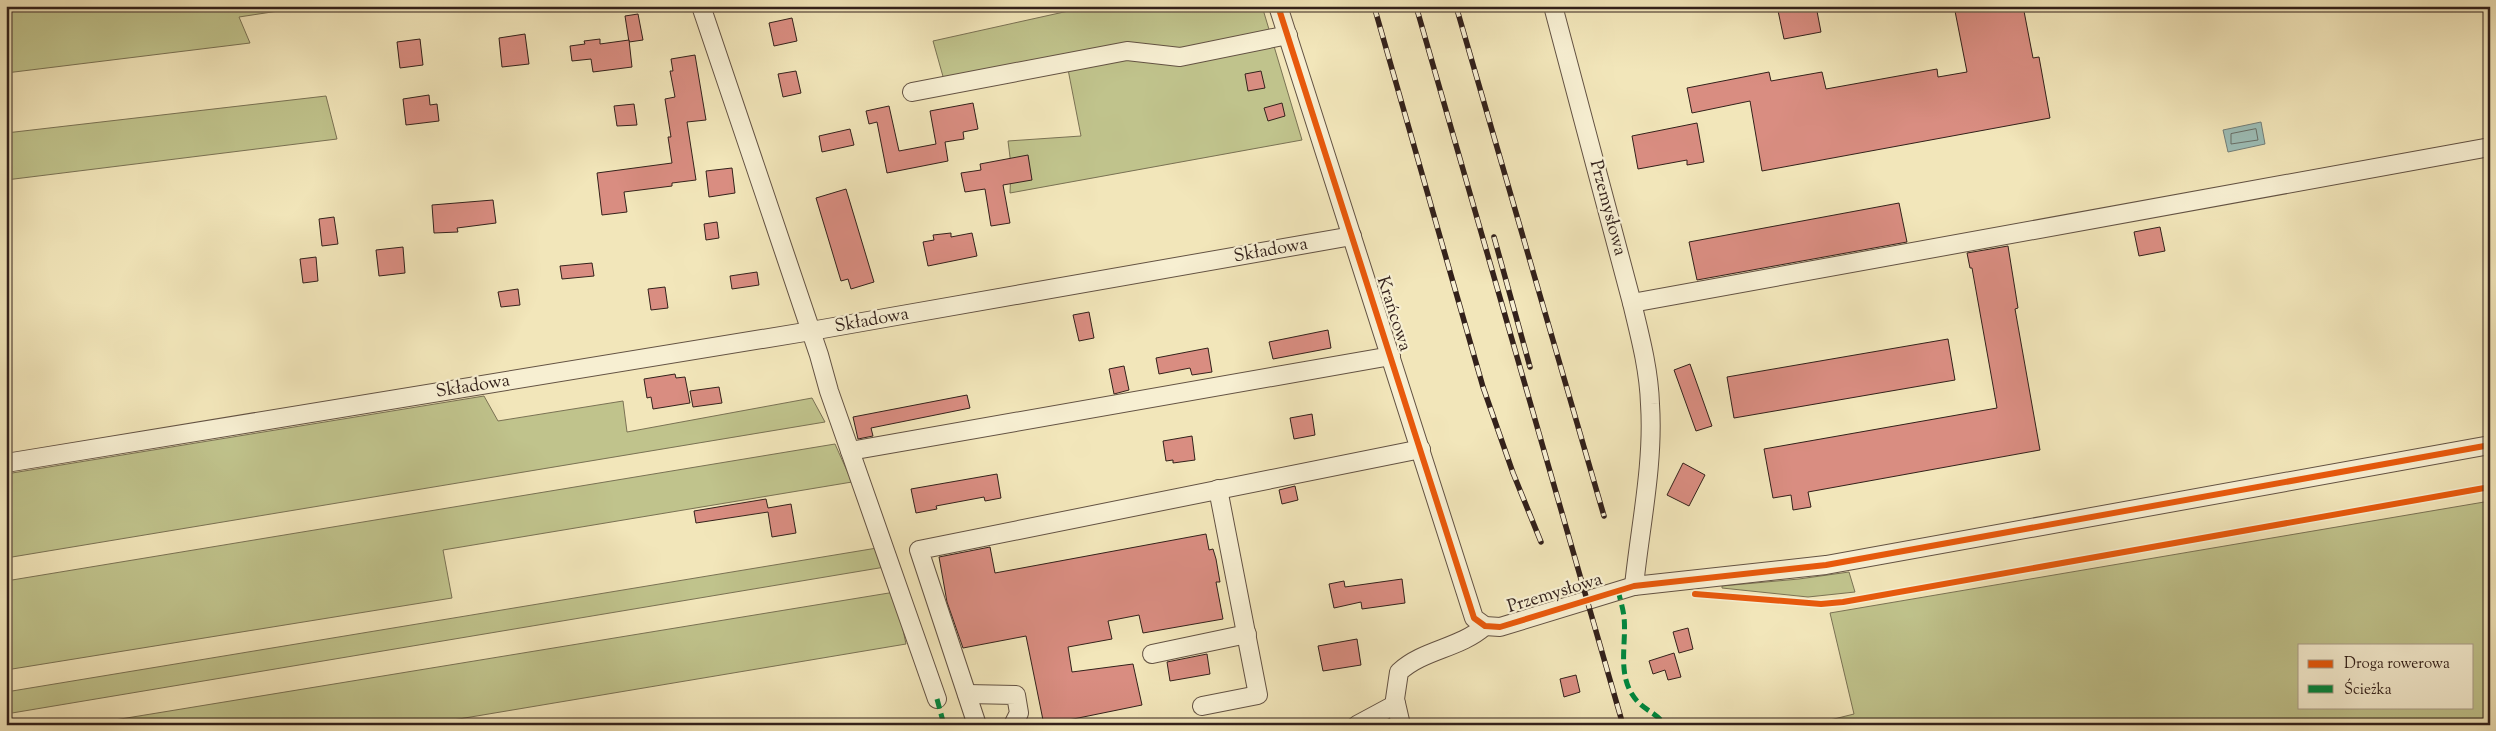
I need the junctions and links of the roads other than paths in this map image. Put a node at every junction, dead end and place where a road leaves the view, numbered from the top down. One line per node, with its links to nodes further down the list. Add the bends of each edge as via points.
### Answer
1 (701, 6): 9 (street)
2 (1278, 6): 4 (street, Krańcowa)
3 (1553, 6): 8 (street, Przemysłowa)
4 (1288, 35): 5 (street, via 1180,57 1127,51); 7 (street, Krańcowa)
5 (912, 92)
6 (2490, 147): 8 (street)
7 (1352, 236): 9 (street, Składowa); 10 (street, Krańcowa)
8 (1632, 303): 16 (street, Przemysłowa, via 1650,404 1649,462)
9 (811, 331): 13 (street); 14 (street, Składowa)
10 (1391, 356): 12 (street, Krańcowa); 13 (street)
11 (2490, 445): 16 (street, via 1826,565)
12 (1421, 449): 15 (street); 17 (street, Krańcowa, via 1474,618)
13 (850, 451): 21 (street)
14 (6, 463)
15 (1218, 489): 18 (street); 20 (street, via 919,550)
16 (1634, 586): 17 (street, Przemysłowa, via 1500,627)
17 (1485, 626): 22 (street, via 1473,637 1450,648 1420,656 1408,664 1399,672)
18 (1246, 634): 19 (street); 23 (street, via 1258,695)
19 (1152, 654)
20 (967, 694): 24 (street); 25 (street, via 1016,696 1019,713)
21 (936, 699)
22 (1396, 704): 26 (street); 27 (street)
23 (1202, 706)
24 (977, 725)
25 (1013, 725)
26 (1357, 725)
27 (1401, 725)

